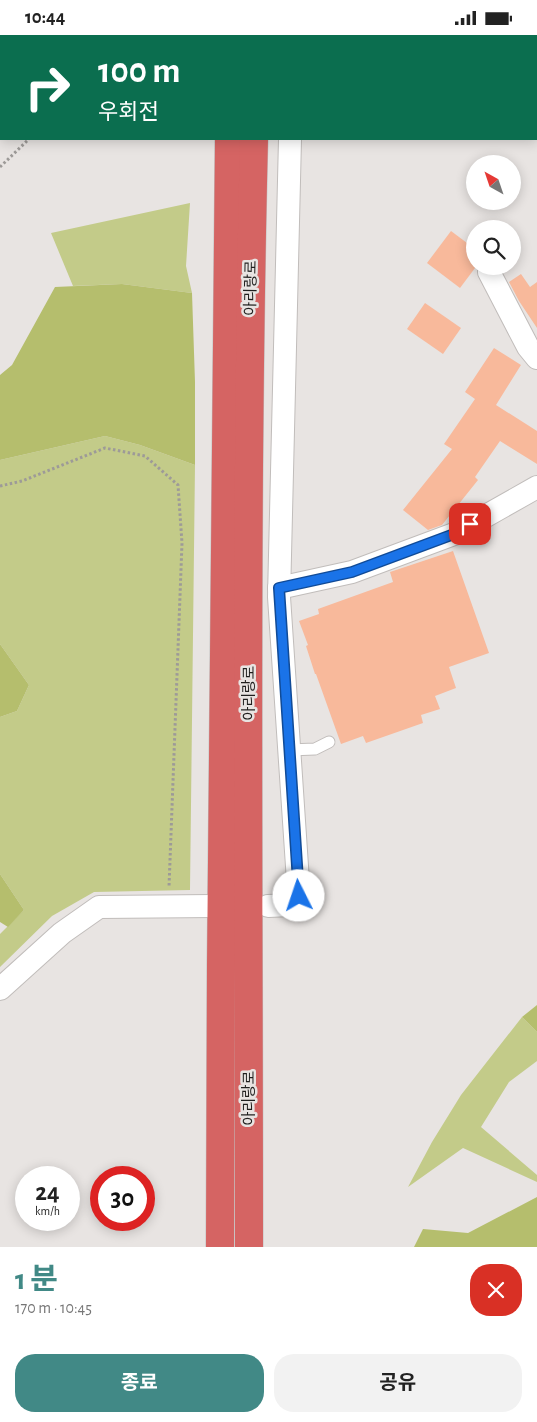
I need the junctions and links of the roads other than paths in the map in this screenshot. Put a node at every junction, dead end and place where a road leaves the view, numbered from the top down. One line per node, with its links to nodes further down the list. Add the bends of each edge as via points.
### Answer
1 (229, 140): 13 (highway, 아리랑로)
2 (254, 140): 14 (highway, 아리랑로, via 250,273 248,715)
3 (290, 140): 7 (street)
4 (491, 275): 5 (street)
5 (537, 358)
6 (537, 487): 7 (street, via 454,534 352,572)
7 (279, 588): 9 (street)
8 (329, 742): 9 (lane, via 315,749)
9 (289, 750): 11 (street, via 299,896 291,905)
10 (214, 906): 12 (street, via 99,907 62,933)
11 (268, 906)
12 (0, 989)
13 (220, 1247)
14 (249, 1247)

